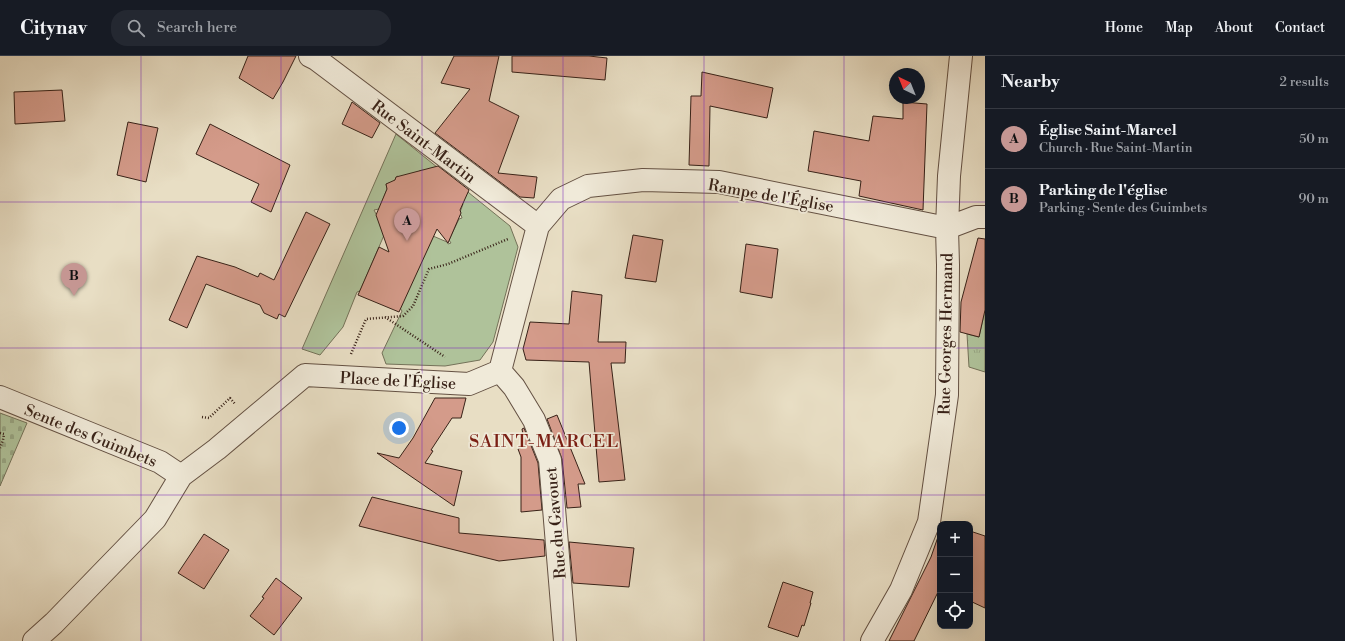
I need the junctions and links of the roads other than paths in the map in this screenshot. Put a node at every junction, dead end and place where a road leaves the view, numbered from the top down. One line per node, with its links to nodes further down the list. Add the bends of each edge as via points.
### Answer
1 (310, 56): 4 (street, Rue Saint-Martin)
2 (961, 56): 5 (street, Rue Georges Hermand, via 948,176)
3 (985, 217): 5 (street, via 976,216)
4 (538, 226): 5 (street, Rampe de l'Église, via 561,199 588,186 643,180 719,182); 6 (street)
5 (947, 228): 11 (street, Rue Georges Hermand, via 947,395 929,522 901,590)
6 (500, 371): 8 (street, Place de l'Église, via 469,384 305,375); 10 (street, Rue du Gavouet, via 514,387 534,420 550,460)
7 (0, 397): 8 (street, Sente des Guimbets, via 160,462)
8 (181, 476): 9 (street, via 155,519)
9 (34, 641)
10 (565, 641)
11 (872, 641)

